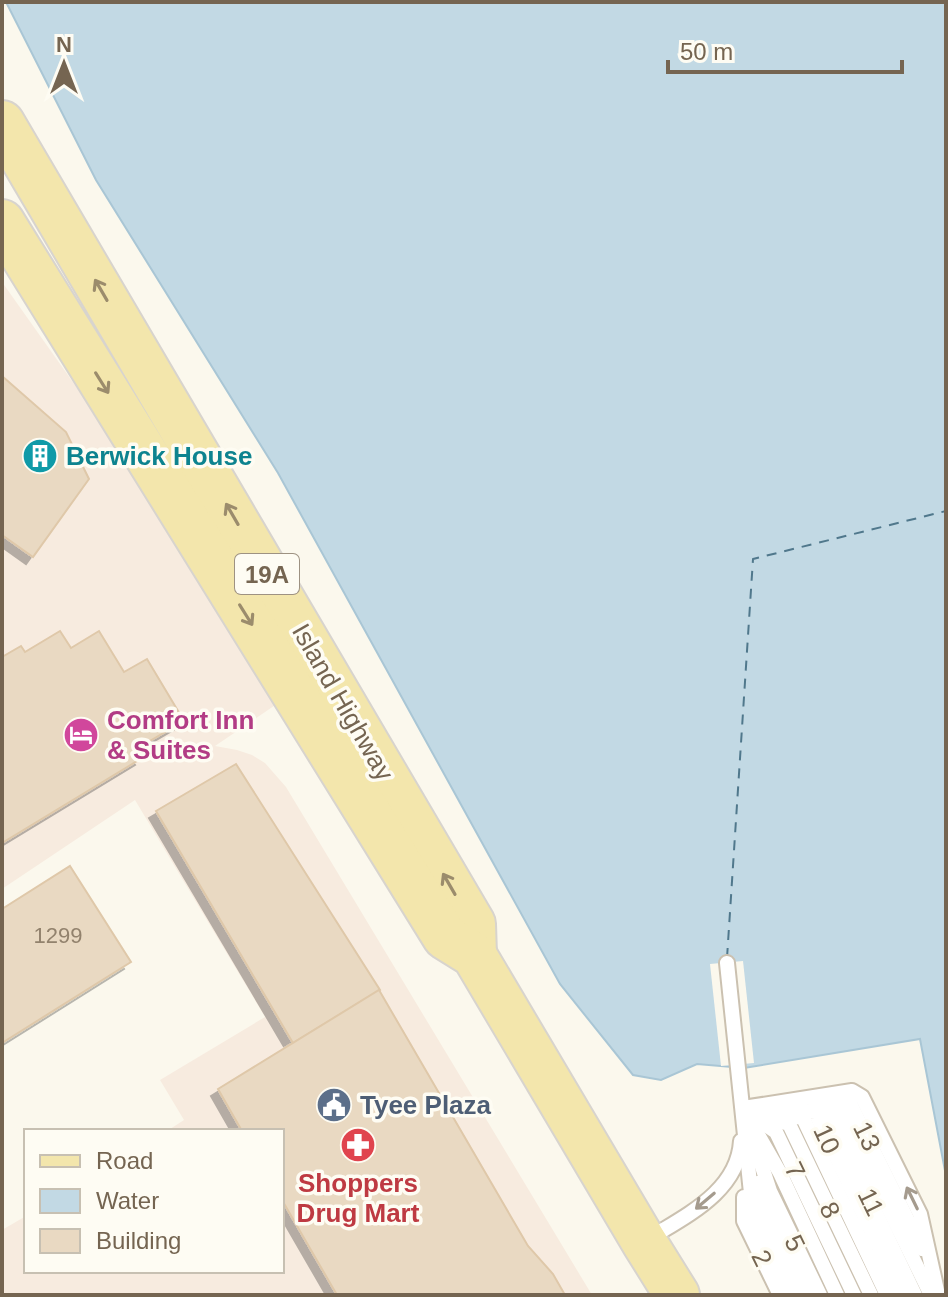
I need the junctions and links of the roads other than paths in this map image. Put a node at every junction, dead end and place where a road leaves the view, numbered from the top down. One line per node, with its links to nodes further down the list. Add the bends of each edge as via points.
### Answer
1 (2, 99): 3 (main road)
2 (2, 123): 3 (main road, Island Highway / 19A)
3 (46, 196): 5 (main road, Island Highway / 19A, one-way to 3, via 473,924)
4 (2, 222): 5 (main road, Island Highway / 19A, one-way to 5, via 445,937)
5 (474, 955): 10 (main road, Island Highway / 19A)
6 (727, 963): 7 (lane)
7 (743, 1108): 8 (lane); 8 (lane); 8 (lane); 9 (lane); 9 (lane); 10 (lane, one-way to 10, via 741,1148 724,1185); 11 (lane, one-way to 7, via 920,1214 862,1097 852,1091); 17 (lane)
8 (814, 1114): 11 (lane, 13, via 904,1213); 18 (lane, 7); 19 (lane, 8); 20 (lane); 21 (lane, 10); 22 (lane, 11); 23 (lane)
9 (757, 1206): 13 (lane, 2); 14 (lane); 15 (lane); 16 (lane, 5)
10 (644, 1242): 12 (main road, Island Highway / 19A)
11 (933, 1271): 24 (lane)
12 (677, 1295)
13 (780, 1295)
14 (792, 1295)
15 (806, 1295)
16 (820, 1295)
17 (837, 1295)
18 (854, 1295)
19 (871, 1295)
20 (887, 1295)
21 (901, 1295)
22 (915, 1295)
23 (931, 1295)
24 (938, 1295)

